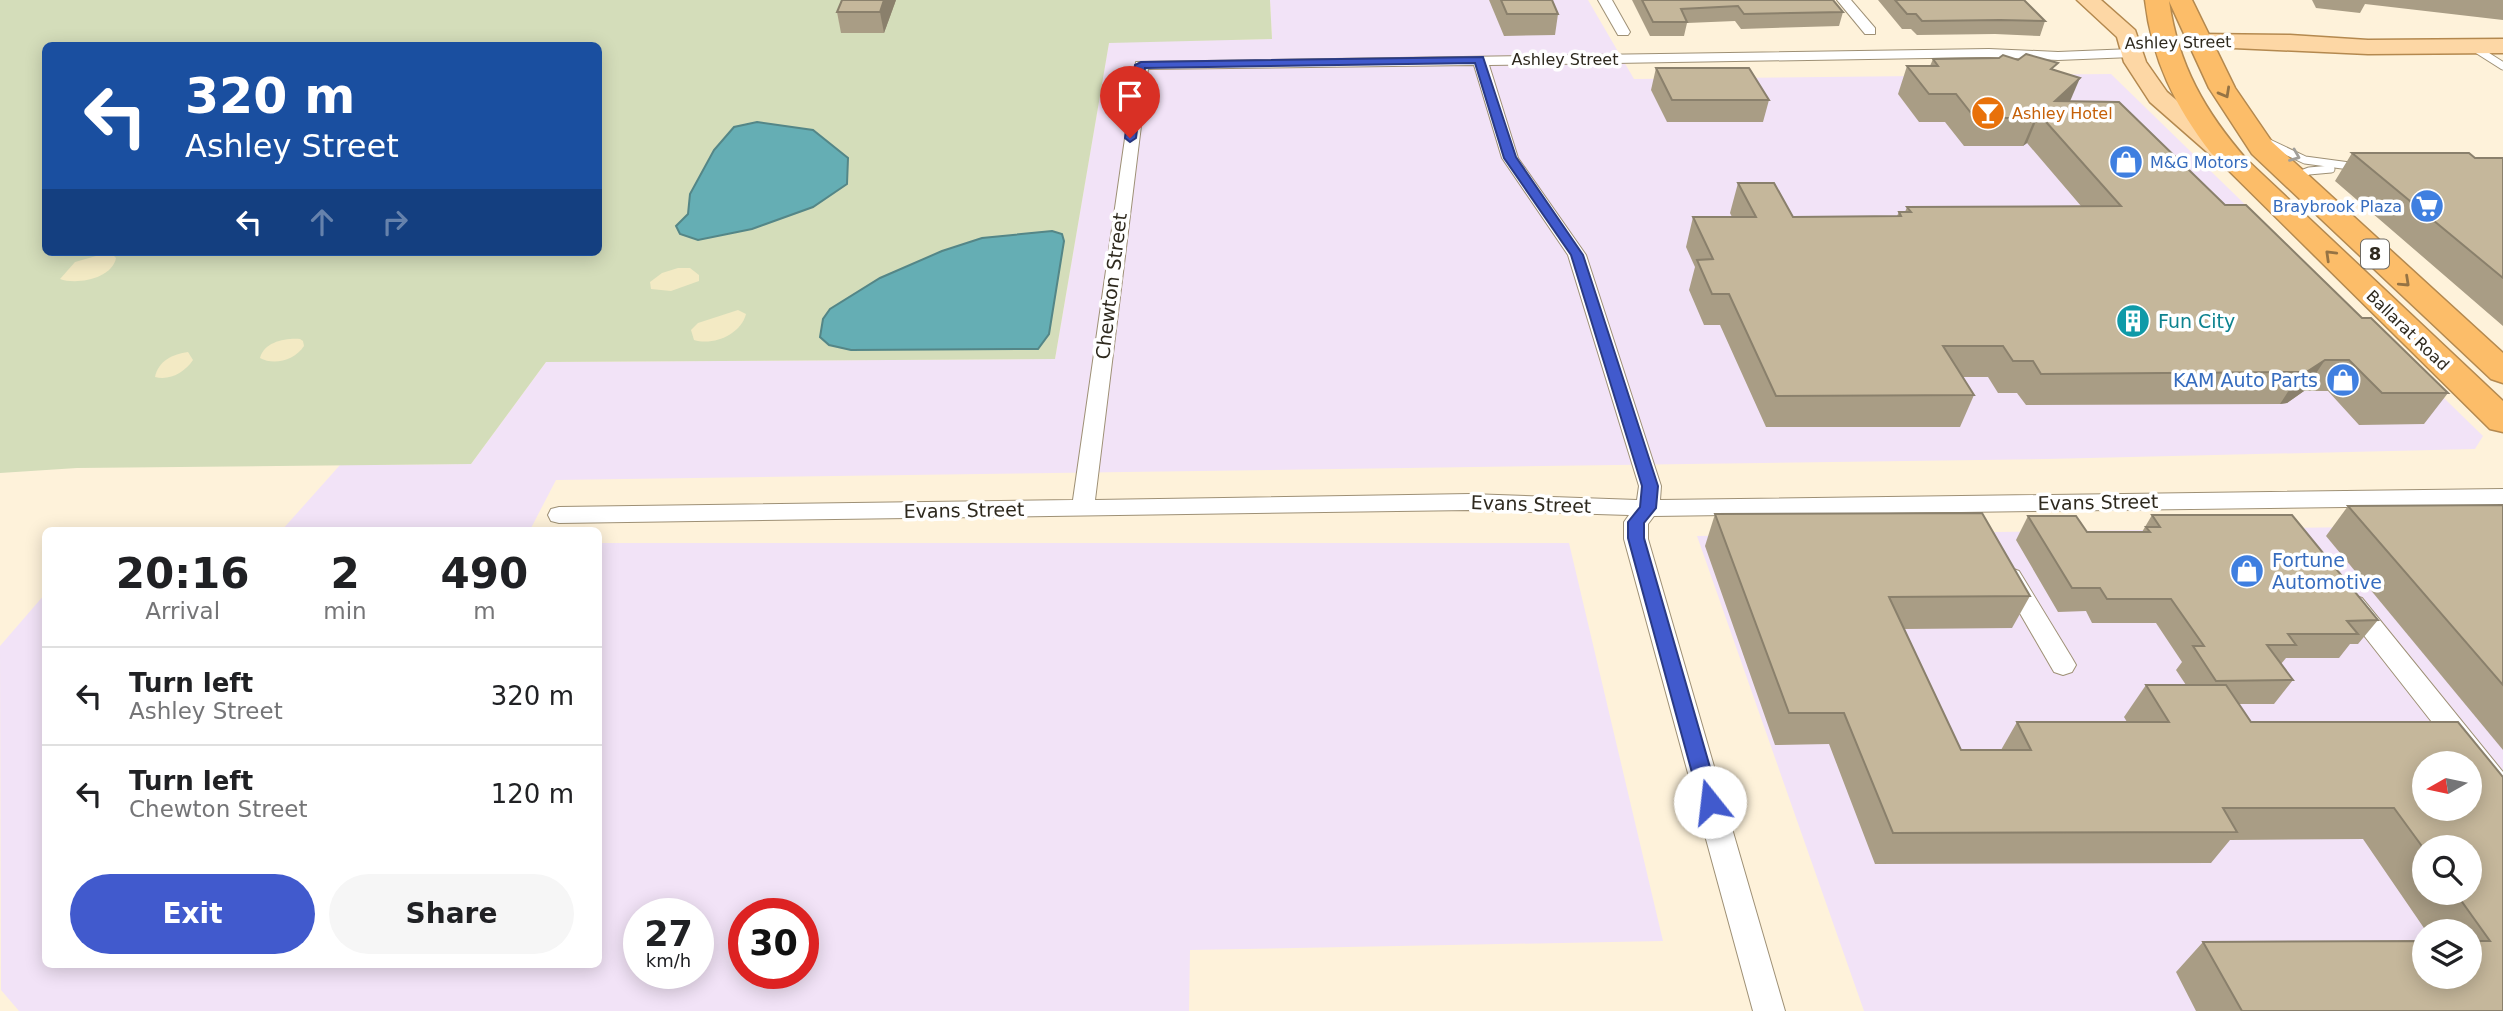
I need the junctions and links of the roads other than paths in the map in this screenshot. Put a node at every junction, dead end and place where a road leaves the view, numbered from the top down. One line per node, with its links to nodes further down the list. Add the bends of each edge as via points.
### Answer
1 (1605, 0): 7 (street)
2 (1844, 0): 6 (street)
3 (2088, 0): 12 (main road, via 2123,31)
4 (2157, 0): 11 (highway, Ballarat Road / 8)
5 (2180, 0): 8 (highway, Ballarat Road / 8)
6 (1870, 30)
7 (1623, 32)
8 (2201, 46): 9 (main road, Ashley Street, via 2310,52); 11 (highway, Ashley Street); 19 (highway, Ballarat Road / 8, one-way to 19)
9 (2473, 46): 10 (main road, Ashley Street); 17 (lane)
10 (2503, 46)
11 (2164, 47): 12 (main road, Ashley Street); 20 (highway, Ballarat Road / 8, via 2185,97)
12 (2131, 48): 13 (street, Ashley Street, via 2039,47); 14 (street, Ashley Street); 18 (main road)
13 (1989, 53): 14 (street, Ashley Street); 15 (street, Ashley Street)
14 (2051, 56): 18 (street, via 2112,64)
15 (1480, 60): 16 (street, Ashley Street); 30 (street, via 1510,158 1577,255 1650,486)
16 (1141, 65): 29 (street, Chewton Street)
17 (2503, 66)
18 (2148, 84): 20 (main road, via 2163,103)
19 (2250, 133): 21 (lane, one-way to 21, via 2294,156); 23 (highway, Ballarat Road / 8)
20 (2237, 166): 25 (highway, Ballarat Road / 8, one-way to 20)
21 (2344, 167): 22 (lane); 23 (lane, via 2301,173 2296,176)
22 (2372, 167)
23 (2297, 183): 24 (highway, Ballarat Road / 8, one-way to 24)
24 (2503, 372)
25 (2503, 421)
26 (2503, 497): 27 (street, Evans Street)
27 (2270, 500): 28 (street, Evans Street); 32 (street)
28 (1968, 504): 30 (street, Evans Street); 33 (street)
29 (1083, 508): 30 (street, Evans Street, via 1469,502); 31 (street, Evans Street)
30 (1648, 508): 38 (street, via 1636,522 1636,538)
31 (559, 515)
32 (2287, 522)
33 (1982, 527)
34 (2002, 561): 36 (street)
35 (2339, 587): 37 (street)
36 (2063, 665)
37 (2503, 792)
38 (1769, 1011)

